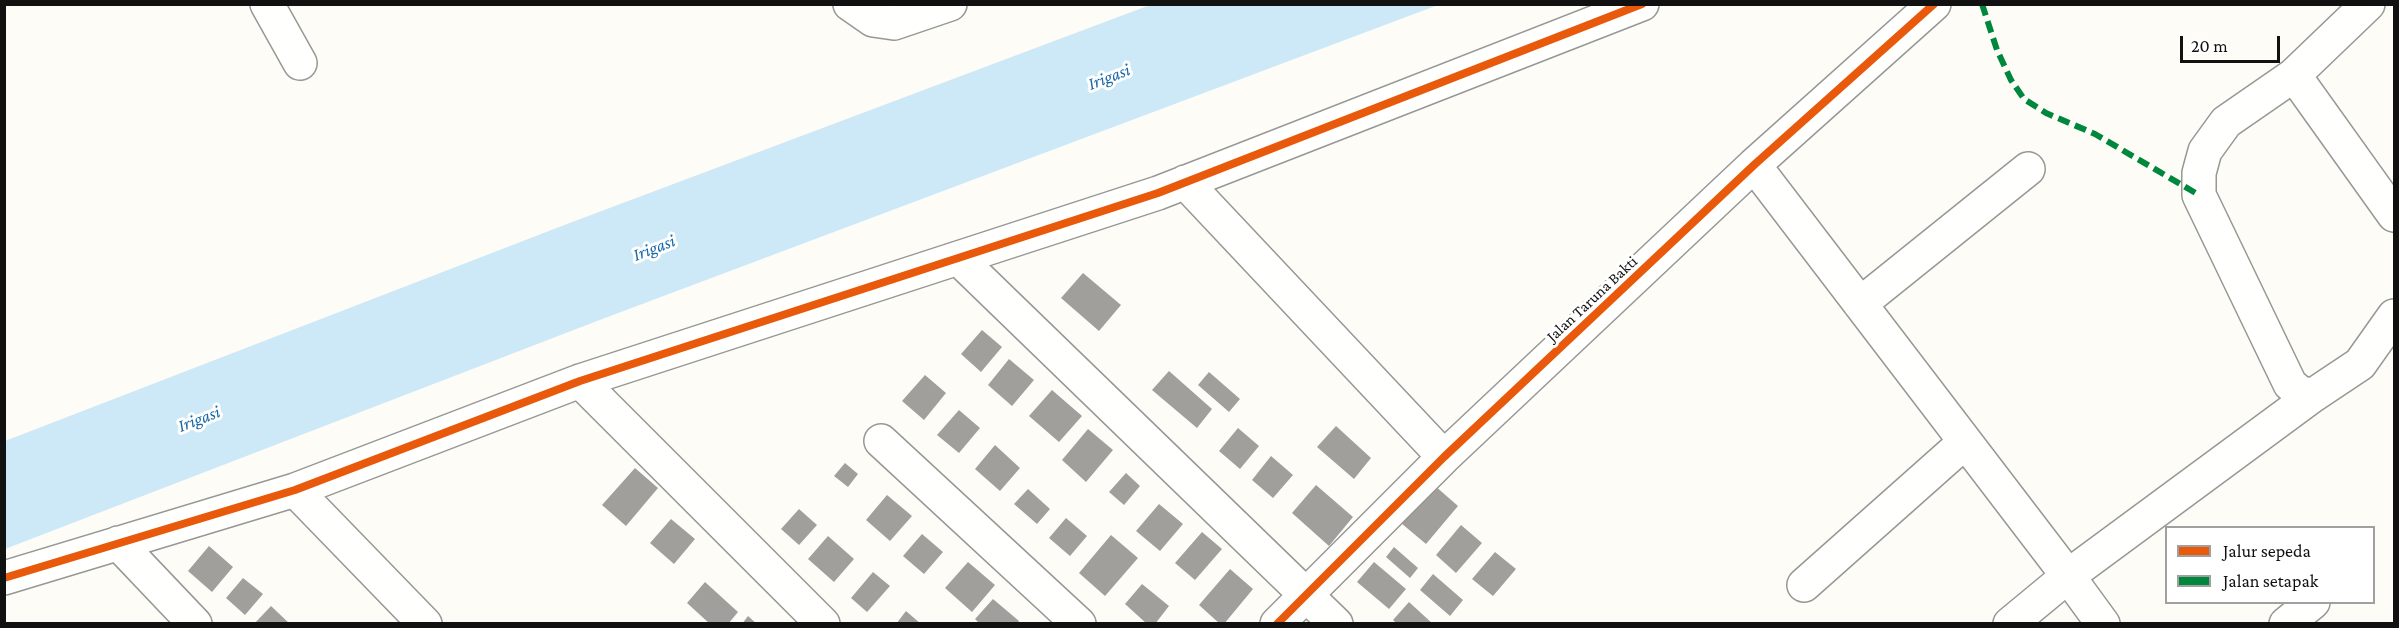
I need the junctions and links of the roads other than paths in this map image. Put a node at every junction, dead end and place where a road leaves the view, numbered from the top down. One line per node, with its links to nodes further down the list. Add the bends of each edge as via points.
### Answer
1 (267, 4): 7 (street)
2 (850, 4): 3 (street, via 873,20 894,23)
3 (950, 4)
4 (1642, 4): 11 (street)
5 (1934, 4): 9 (street, Jalan Taruna Bakti)
6 (2368, 4): 8 (street)
7 (300, 63)
8 (2294, 75): 12 (street); 17 (street, via 2226,122 2205,150 2199,195 2290,384)
9 (1754, 165): 14 (street); 20 (street, Jalan Taruna Bakti)
10 (2028, 169): 14 (street)
11 (1185, 183): 13 (street); 20 (street)
12 (2394, 215)
13 (958, 258): 16 (street); 26 (street)
14 (1860, 304): 19 (street)
15 (2394, 316): 17 (street, via 2360,364)
16 (580, 381): 21 (street); 30 (street)
17 (2312, 396): 23 (street)
18 (881, 441): 31 (street)
19 (1965, 442): 23 (street); 25 (street)
20 (1444, 457): 26 (street, Jalan Taruna Bakti)
21 (295, 490): 22 (street); 29 (street)
22 (118, 543): 24 (street); 28 (street)
23 (2068, 576): 34 (street); 35 (street)
24 (4, 578)
25 (1804, 585)
26 (1306, 595): 32 (street, Jalan Taruna Bakti); 33 (street)
27 (2312, 604): 36 (street)
28 (195, 624)
29 (425, 624)
30 (823, 624)
31 (1079, 624)
32 (1277, 624)
33 (1336, 624)
34 (2010, 624)
35 (2103, 624)
36 (2286, 624)

